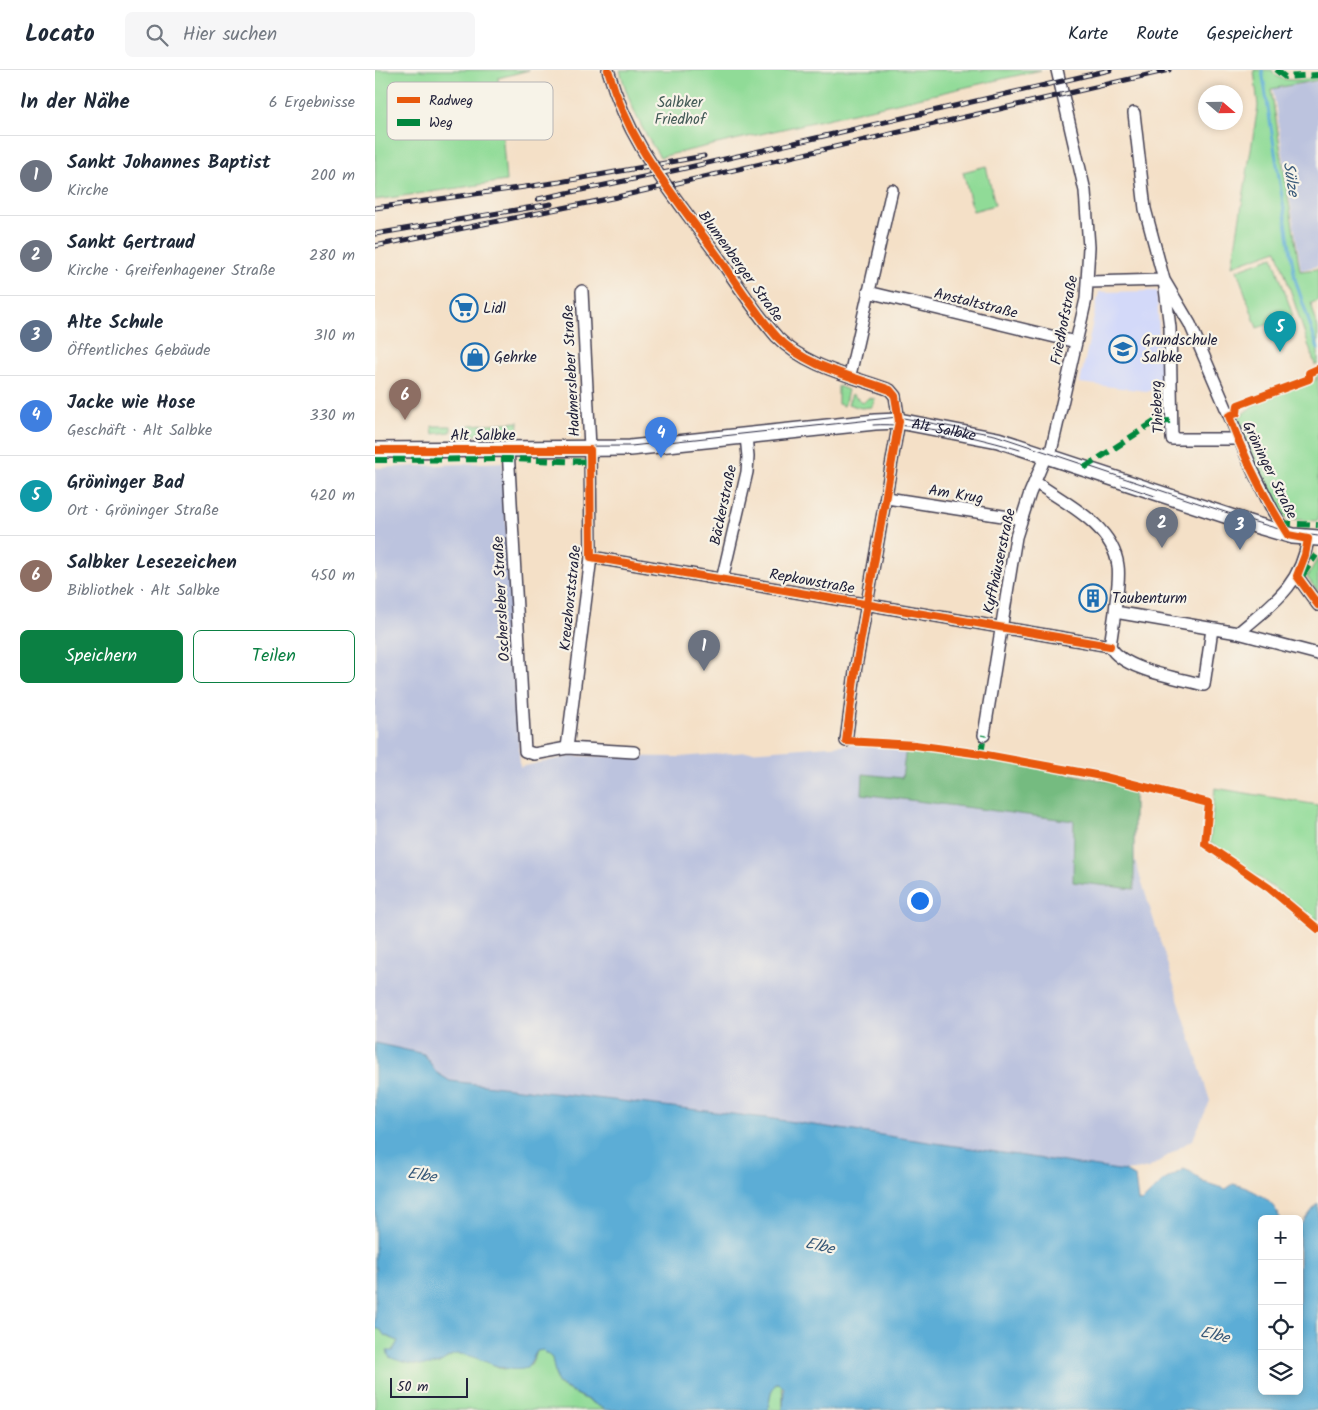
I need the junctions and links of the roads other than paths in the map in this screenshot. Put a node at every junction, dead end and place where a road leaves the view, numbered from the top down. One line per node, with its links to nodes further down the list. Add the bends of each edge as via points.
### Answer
1 (608, 70): 10 (street, Blumenberger Straße, via 623,116 641,150 772,332 799,356)
2 (1057, 70): 6 (street, Friedhofstraße, via 1088,211)
3 (1134, 113): 5 (street, Gröninger Straße, via 1145,209)
4 (892, 190): 8 (street)
5 (1164, 280): 6 (street); 13 (street, Gröninger Straße, via 1190,324); 13 (street, Thieberg, via 1169,322 1171,439)
6 (1089, 282): 9 (street, Friedhofstraße)
7 (582, 291): 16 (street, Hadmersleber Straße)
8 (868, 292): 9 (street, Anstaltstraße); 10 (street)
9 (1076, 342): 17 (street, Friedhofstraße)
10 (850, 375): 11 (street, Blumenberger Straße, via 891,391 895,396)
11 (899, 422): 12 (main road, Alt Salbke); 17 (main road, Alt Salbke, via 977,435); 19 (street)
12 (746, 436): 16 (main road, Alt Salbke); 25 (street, Bäckerstraße, via 747,472)
13 (1237, 439): 21 (street, Gröninger Straße)
14 (508, 449): 15 (main road, Alt Salbke); 16 (main road, Alt Salbke); 36 (street, Oschersleber Straße, via 524,747 527,753 532,754)
15 (375, 450)
16 (590, 450): 23 (street, Kreuzhorststraße)
17 (1048, 456): 18 (street, Kyffhäuserstraße); 21 (main road, Alt Salbke)
18 (1035, 482): 20 (street, Kyffhäuserstraße); 28 (street, via 1091,521 1110,544 1118,564)
19 (887, 498): 20 (street, Am Krug); 26 (street)
20 (1021, 519): 29 (street, Kyffhäuserstraße)
21 (1288, 535): 22 (main road, Alt Salbke)
22 (1313, 538): 24 (street)
23 (591, 557): 25 (street, Repkowstraße); 36 (street, Kreuzhorststraße)
24 (1297, 576): 27 (street); 31 (street, via 1277,599)
25 (722, 580): 26 (street, Repkowstraße)
26 (867, 604): 29 (street, Repkowstraße); 35 (street)
27 (1318, 605)
28 (1115, 612): 30 (street); 32 (street)
29 (1001, 628): 32 (street, Repkowstraße); 34 (street, Kyffhäuserstraße)
30 (1212, 629): 31 (street); 32 (street, via 1204,685 1137,666 1113,653)
31 (1238, 633): 33 (street)
32 (1110, 646)
33 (1318, 654)
34 (984, 735)
35 (846, 741)
36 (567, 748): 37 (street)
37 (634, 752)

